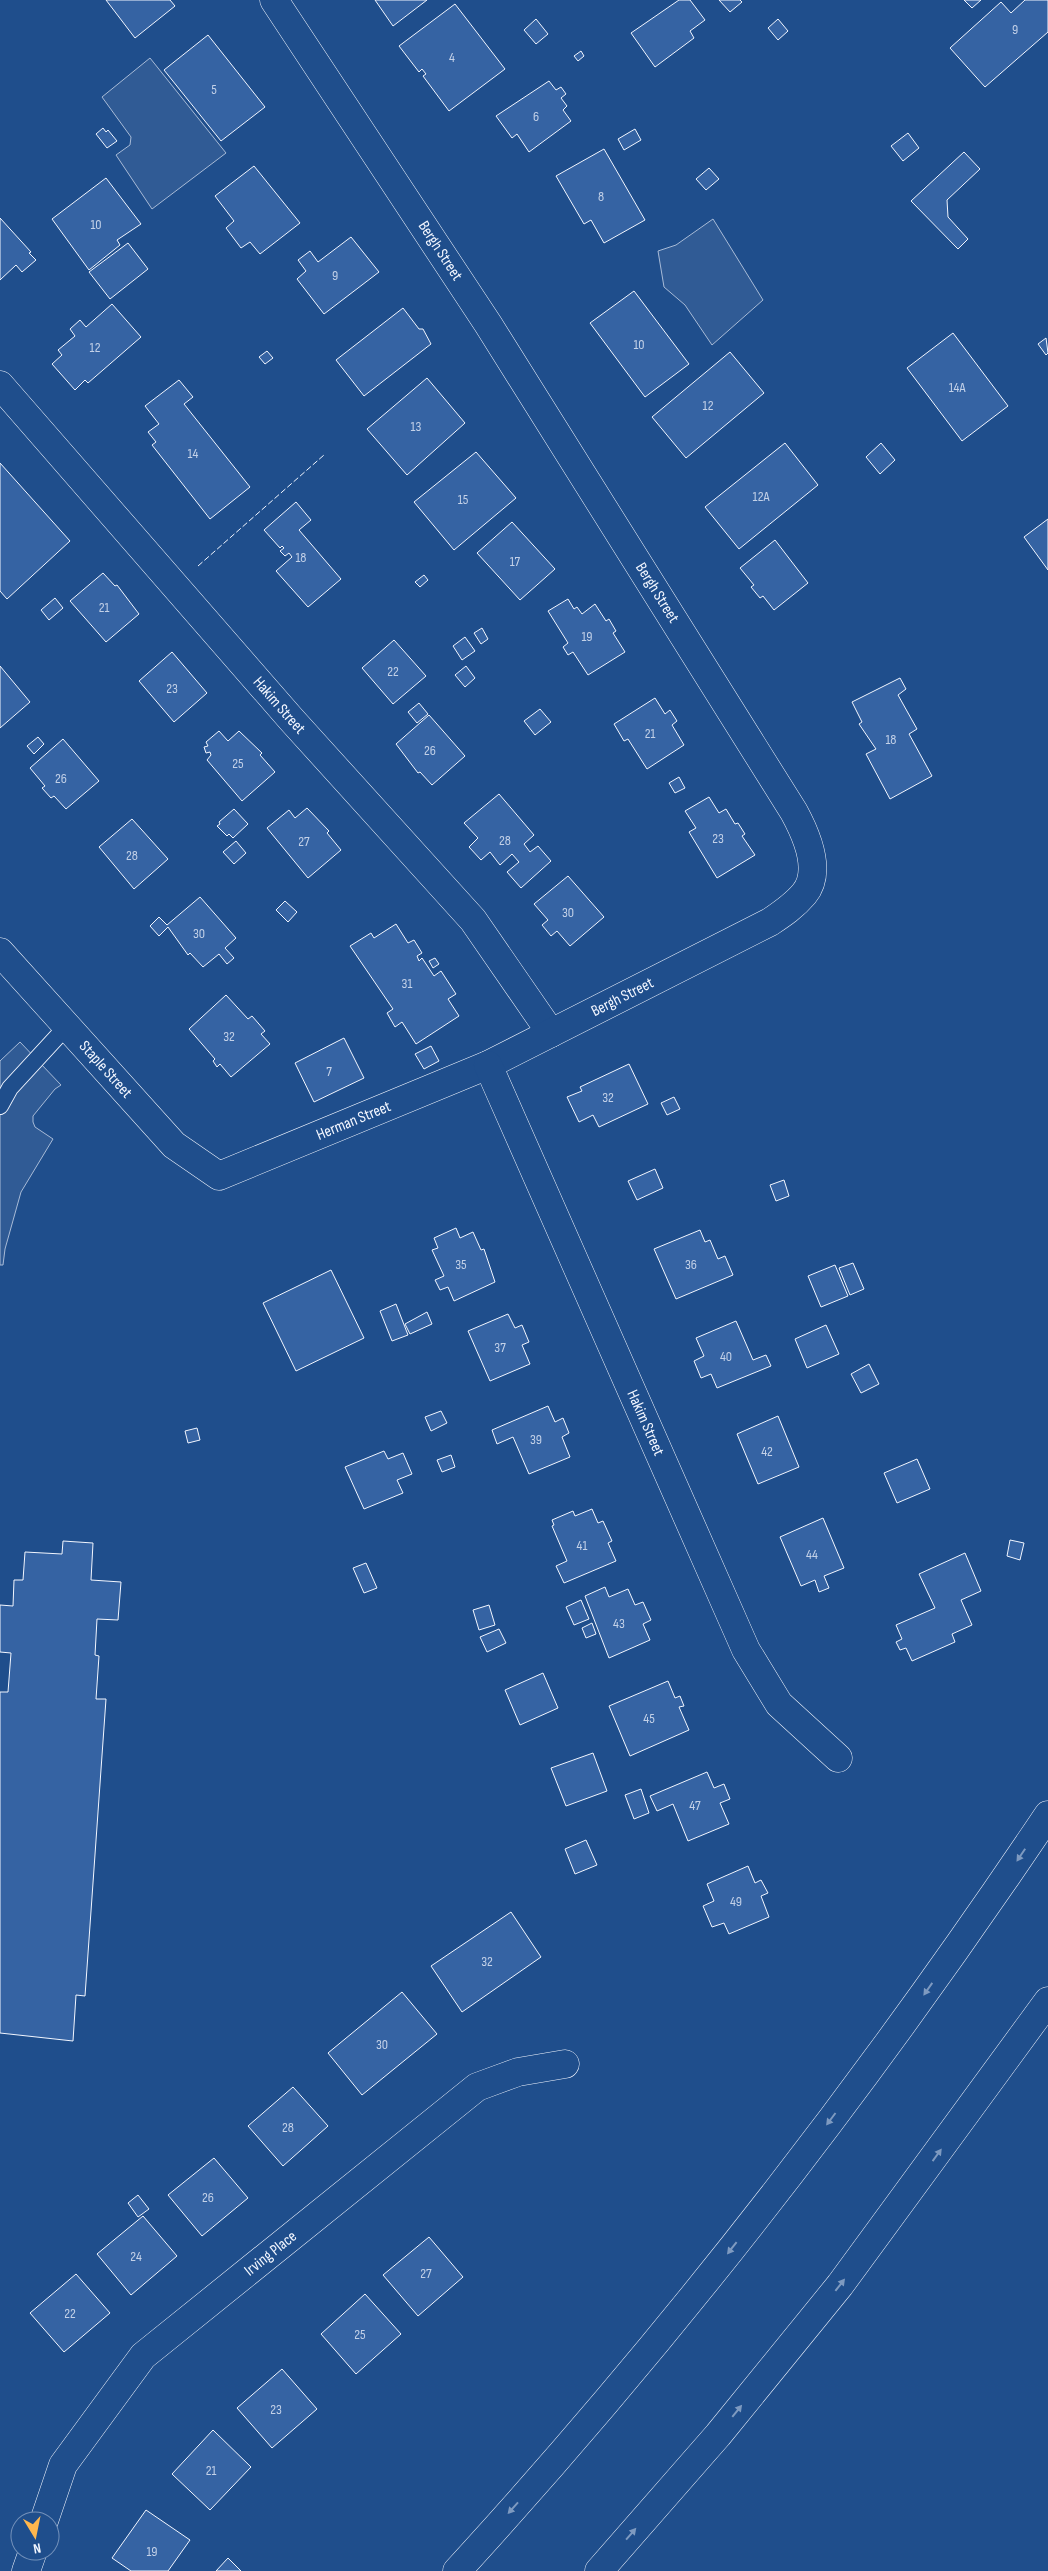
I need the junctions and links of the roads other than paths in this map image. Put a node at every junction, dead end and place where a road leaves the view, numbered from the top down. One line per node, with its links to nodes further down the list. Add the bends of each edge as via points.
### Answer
1 (274, 0): 5 (main road, Bergh Street, via 488,324 805,833 812,874 806,892 794,904 770,922)
2 (0, 385): 5 (main road, Hakim Street, via 291,719 473,920)
3 (0, 952): 4 (main road, Staple Street)
4 (67, 1026): 7 (lane, via 10,1088); 8 (main road, Staple Street, via 174,1144)
5 (550, 1033): 6 (main road, Bergh Street)
6 (488, 1065): 8 (main road, Herman Street); 9 (main road, Hakim Street, via 746,1650 779,1704)
7 (0, 1106)
8 (220, 1176)
9 (838, 1758)
10 (1048, 1815): 14 (main road, one-way to 14, via 925,1993 738,2240 603,2404)
11 (1048, 2001): 15 (main road, one-way to 11, via 718,2436 840,2285)
12 (565, 2064): 13 (main road, Irving Place, via 518,2072 477,2087 143,2356 63,2466)
13 (47, 2511)
14 (456, 2571)
15 (599, 2571)

